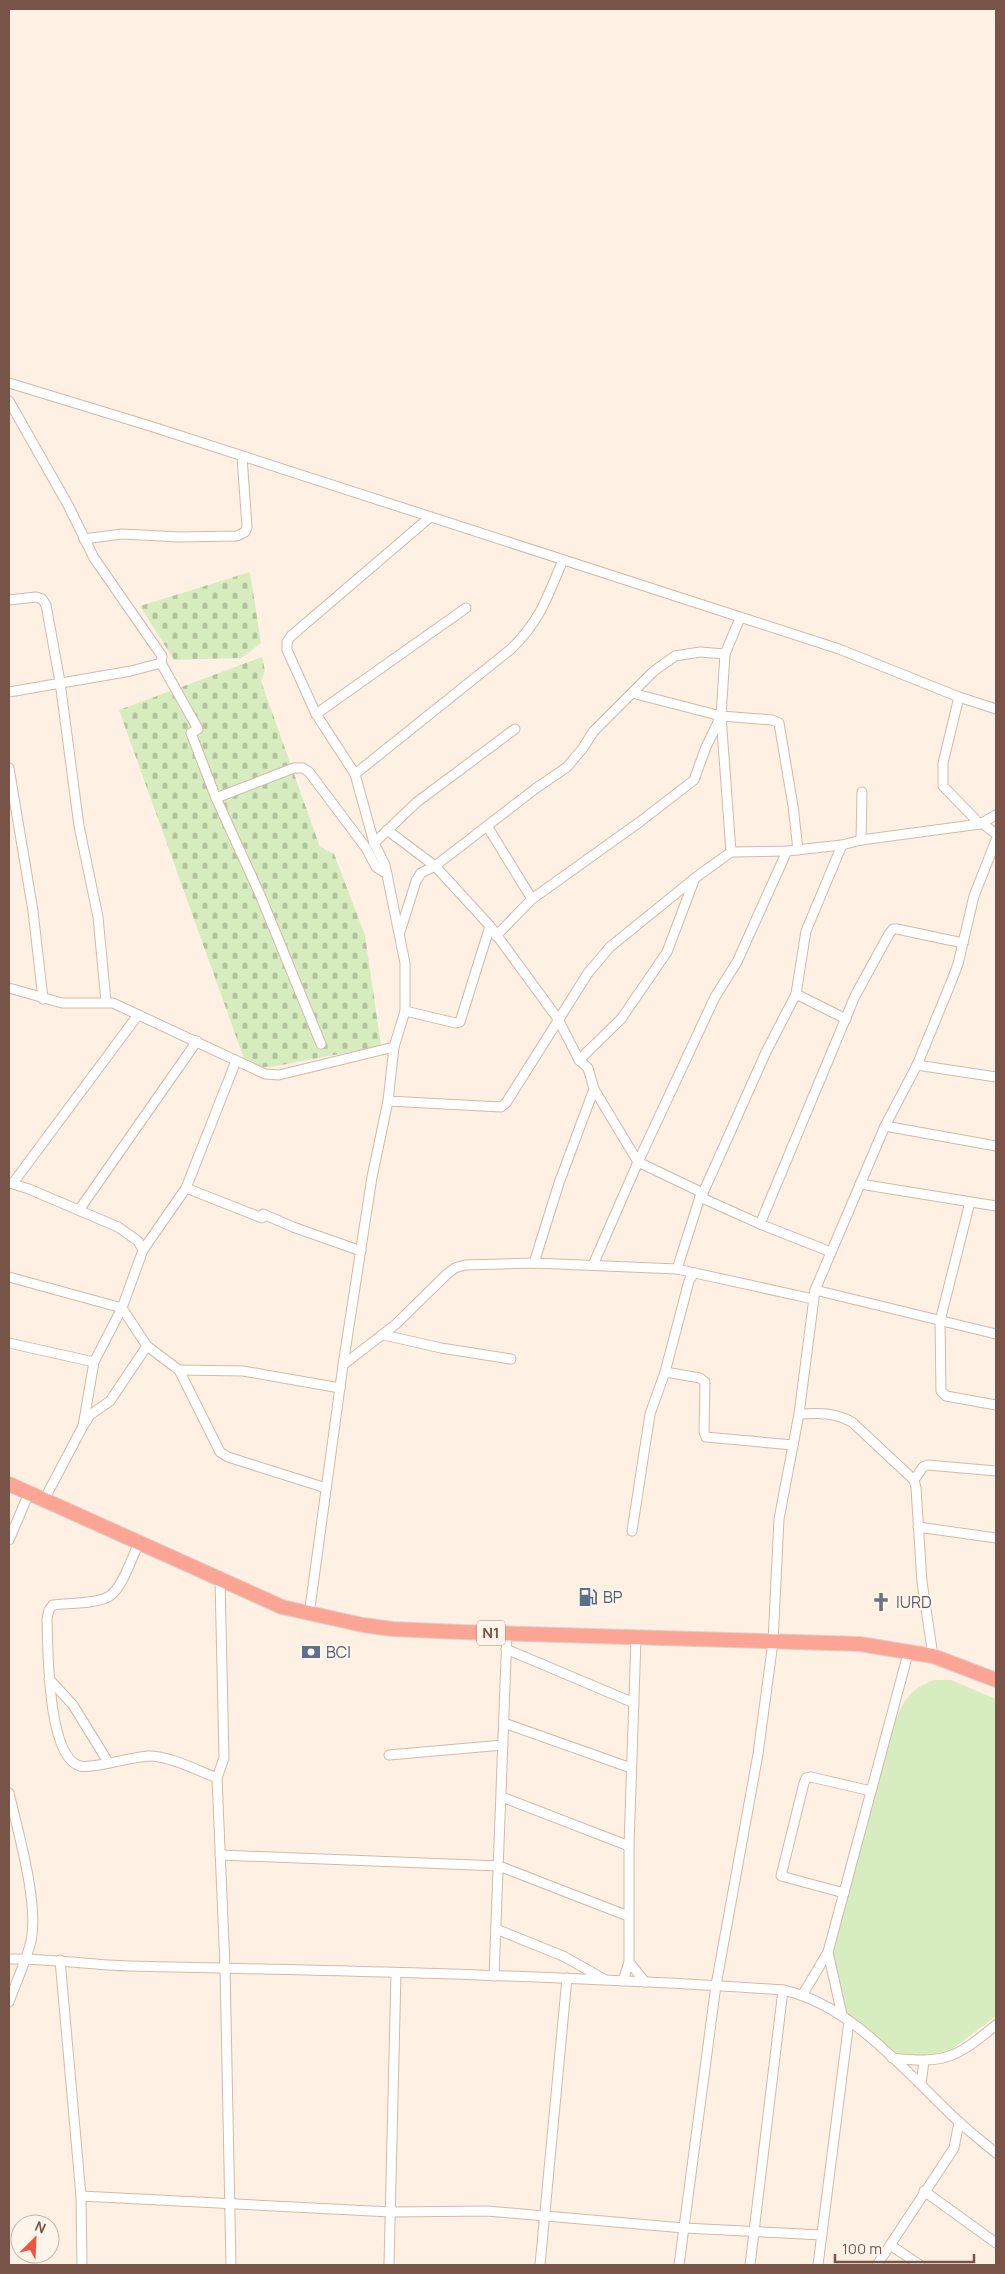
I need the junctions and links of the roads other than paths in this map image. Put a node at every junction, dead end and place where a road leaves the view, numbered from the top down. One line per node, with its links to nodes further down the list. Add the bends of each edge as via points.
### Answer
1 (9, 383): 3 (street)
2 (9, 401): 5 (street)
3 (242, 457): 4 (street); 5 (street, via 247,527 237,536 122,534)
4 (429, 518): 6 (street); 17 (street, via 287,642 287,650)
5 (84, 539): 11 (street, via 162,656)
6 (563, 560): 9 (street); 21 (street, via 541,611 526,635)
7 (9, 600): 12 (street, via 36,597 46,605)
8 (466, 608): 17 (street)
9 (740, 618): 10 (street); 15 (street, via 839,650)
10 (725, 654): 14 (street, via 700,652 675,656); 18 (street)
11 (161, 662): 12 (street, via 131,671); 23 (street, via 198,729 191,733)
12 (60, 682): 13 (street); 49 (street, via 79,826 98,917)
13 (9, 692)
14 (632, 693): 18 (street); 26 (street, via 593,732 567,767)
15 (959, 697): 16 (street); 25 (street, via 942,763 944,786)
16 (996, 709)
17 (316, 714): 21 (street)
18 (721, 716): 35 (street, via 779,723); 36 (street); 41 (street, via 694,780)
19 (515, 729): 27 (street, via 417,802)
20 (9, 768): 28 (street)
21 (355, 774): 33 (street)
22 (862, 792): 31 (street)
23 (216, 798): 39 (street, via 294,768 303,768 366,848 376,867); 55 (street, via 261,897)
24 (996, 815): 25 (street)
25 (981, 823): 30 (street); 31 (street)
26 (487, 826): 38 (street); 41 (street)
27 (387, 830): 33 (street); 38 (street)
28 (19, 832): 29 (street); 48 (street, via 33,911)
29 (9, 833)
30 (996, 834)
31 (861, 840): 34 (street)
32 (996, 840): 45 (street, via 974,896)
33 (374, 843): 39 (street)
34 (842, 845): 35 (street); 47 (street, via 806,931)
35 (798, 850): 37 (street)
36 (730, 852): 37 (street); 40 (street)
37 (787, 852): 65 (street, via 737,962 715,997)
38 (435, 866): 42 (street); 43 (street, via 420,873)
39 (387, 874): 43 (street)
40 (695, 878): 52 (street, via 610,947 588,973); 57 (street, via 667,952 621,1019)
41 (532, 899): 44 (street)
42 (490, 926): 44 (street); 50 (street, via 460,1022)
43 (400, 934): 50 (street, via 406,962)
44 (496, 936): 52 (street)
45 (963, 943): 53 (street, via 893,929 861,984); 59 (street, via 950,985)
46 (9, 988): 48 (street)
47 (796, 994): 53 (street); 69 (street)
48 (43, 999): 49 (street, via 62,1003)
49 (106, 1002): 51 (street)
50 (405, 1011): 56 (street)
51 (138, 1014): 54 (street); 66 (street)
52 (558, 1019): 57 (street); 62 (street, via 512,1096 501,1107)
53 (846, 1019): 73 (street)
54 (197, 1042): 58 (street); 72 (street)
55 (321, 1044)
56 (394, 1047): 58 (street, via 279,1075 265,1074); 62 (street)
57 (580, 1060): 61 (street, via 590,1074)
58 (236, 1061): 68 (street)
59 (916, 1065): 60 (street); 63 (street)
60 (996, 1077)
61 (594, 1090): 65 (street); 77 (street, via 559,1183)
62 (388, 1101): 75 (street)
63 (885, 1126): 64 (street); 67 (street)
64 (996, 1146)
65 (638, 1162): 69 (street); 78 (street)
66 (11, 1183): 72 (street)
67 (860, 1184): 70 (street); 76 (street)
68 (186, 1188): 74 (street); 75 (street)
69 (701, 1194): 73 (street); 79 (street)
70 (970, 1202): 71 (street); 84 (street)
71 (996, 1206)
72 (79, 1210): 74 (street, via 130,1234)
73 (760, 1224): 76 (street)
74 (143, 1250): 83 (street)
75 (361, 1251): 91 (street)
76 (831, 1252): 82 (street)
77 (534, 1263): 78 (street); 86 (street, via 455,1268)
78 (593, 1265): 79 (street)
79 (677, 1269): 80 (street)
80 (694, 1272): 82 (street); 93 (street)
81 (9, 1277): 83 (street)
82 (814, 1295): 84 (street); 96 (street)
83 (122, 1308): 88 (street); 90 (street)
84 (940, 1320): 85 (street); 95 (street, via 941,1391 953,1398)
85 (996, 1334)
86 (384, 1335): 89 (street); 91 (street)
87 (9, 1343): 90 (street)
88 (147, 1346): 92 (street); 97 (street, via 110,1401 90,1415)
89 (511, 1359)
90 (94, 1362): 97 (street)
91 (343, 1365): 94 (street)
92 (179, 1370): 94 (street, via 243,1371); 102 (street, via 220,1452)
93 (665, 1372): 98 (street, via 706,1382 706,1436); 106 (street, via 650,1414)
94 (340, 1388): 102 (street)
95 (996, 1405)
96 (799, 1414): 98 (street); 100 (street, via 840,1415 852,1422)
97 (83, 1426): 104 (street)
98 (793, 1445): 114 (street, via 778,1535)
99 (996, 1471): 100 (street, via 928,1465)
100 (914, 1480): 105 (street)
101 (9, 1484): 103 (highway, N1)
102 (326, 1488): 111 (street)
103 (29, 1494): 104 (highway, N1); 108 (street)
104 (44, 1500): 109 (highway, N1)
105 (918, 1528): 107 (street); 117 (street)
106 (632, 1531)
107 (996, 1538)
108 (9, 1540)
109 (139, 1543): 110 (highway, N1); 118 (street, via 118,1589 110,1597 54,1605 49,1610)
110 (220, 1580): 111 (highway, N1); 126 (street, via 224,1758)
111 (309, 1615): 112 (highway, N1, via 392,1629)
112 (507, 1633): 113 (highway, N1); 115 (street)
113 (636, 1638): 114 (highway, N1); 120 (street)
114 (773, 1642): 116 (highway, N1, via 860,1644); 148 (street, via 758,1754)
115 (506, 1649): 120 (street); 121 (street)
116 (909, 1650): 117 (highway, N1); 127 (street)
117 (933, 1656): 119 (highway, N1)
118 (49, 1678): 124 (street, via 73,1706); 124 (street, via 63,1751 72,1762 82,1766)
119 (996, 1680)
120 (634, 1703): 125 (street)
121 (504, 1723): 122 (street); 125 (street)
122 (503, 1745): 123 (street); 129 (street)
123 (389, 1755)
124 (108, 1762): 126 (street, via 148,1756)
125 (631, 1768): 130 (street)
126 (217, 1778): 131 (street)
127 (871, 1791): 133 (street); 133 (street, via 811,1777 804,1783 781,1876)
128 (9, 1793): 137 (street, via 30,1900 31,1940)
129 (502, 1797): 130 (street); 132 (street)
130 (628, 1846): 134 (street)
131 (220, 1855): 132 (street); 141 (street)
132 (499, 1866): 134 (street); 135 (street)
133 (844, 1893): 136 (street)
134 (628, 1916): 140 (street)
135 (496, 1929): 143 (street); 145 (street, via 570,1960)
136 (828, 1952): 150 (street); 152 (street)
137 (25, 1958): 138 (street); 139 (street); 151 (street)
138 (9, 1959)
139 (60, 1960): 141 (street, via 127,1966); 160 (street)
140 (630, 1962): 146 (street); 147 (street)
141 (225, 1967): 142 (street); 161 (street)
142 (396, 1973): 143 (street); 162 (street)
143 (494, 1976): 144 (street)
144 (567, 1978): 145 (street); 163 (street)
145 (605, 1980): 146 (street)
146 (623, 1981): 147 (street)
147 (645, 1982): 148 (street)
148 (716, 1986): 149 (street); 164 (street)
149 (783, 1990): 150 (street); 165 (street)
150 (803, 1994): 152 (street)
151 (9, 2002)
152 (846, 2018): 154 (street); 166 (street)
153 (996, 2025): 155 (street, via 958,2054)
154 (892, 2058): 155 (street); 156 (street)
155 (924, 2061): 156 (street)
156 (921, 2084): 157 (street)
157 (958, 2122): 158 (street); 159 (street, via 954,2148)
158 (996, 2153)
159 (924, 2191): 167 (street); 168 (street)
160 (81, 2196): 161 (street); 169 (street)
161 (229, 2204): 162 (street); 170 (street)
162 (391, 2212): 163 (street, via 487,2211); 171 (street)
163 (544, 2218): 164 (street); 172 (street)
164 (684, 2228): 165 (street); 173 (street)
165 (754, 2232): 166 (street); 174 (street)
166 (822, 2235): 175 (street)
167 (996, 2244)
168 (890, 2245): 176 (street); 177 (street)
169 (82, 2265)
170 (230, 2265)
171 (389, 2265)
172 (540, 2265)
173 (679, 2265)
174 (750, 2265)
175 (818, 2265)
176 (877, 2265)
177 (920, 2265)

